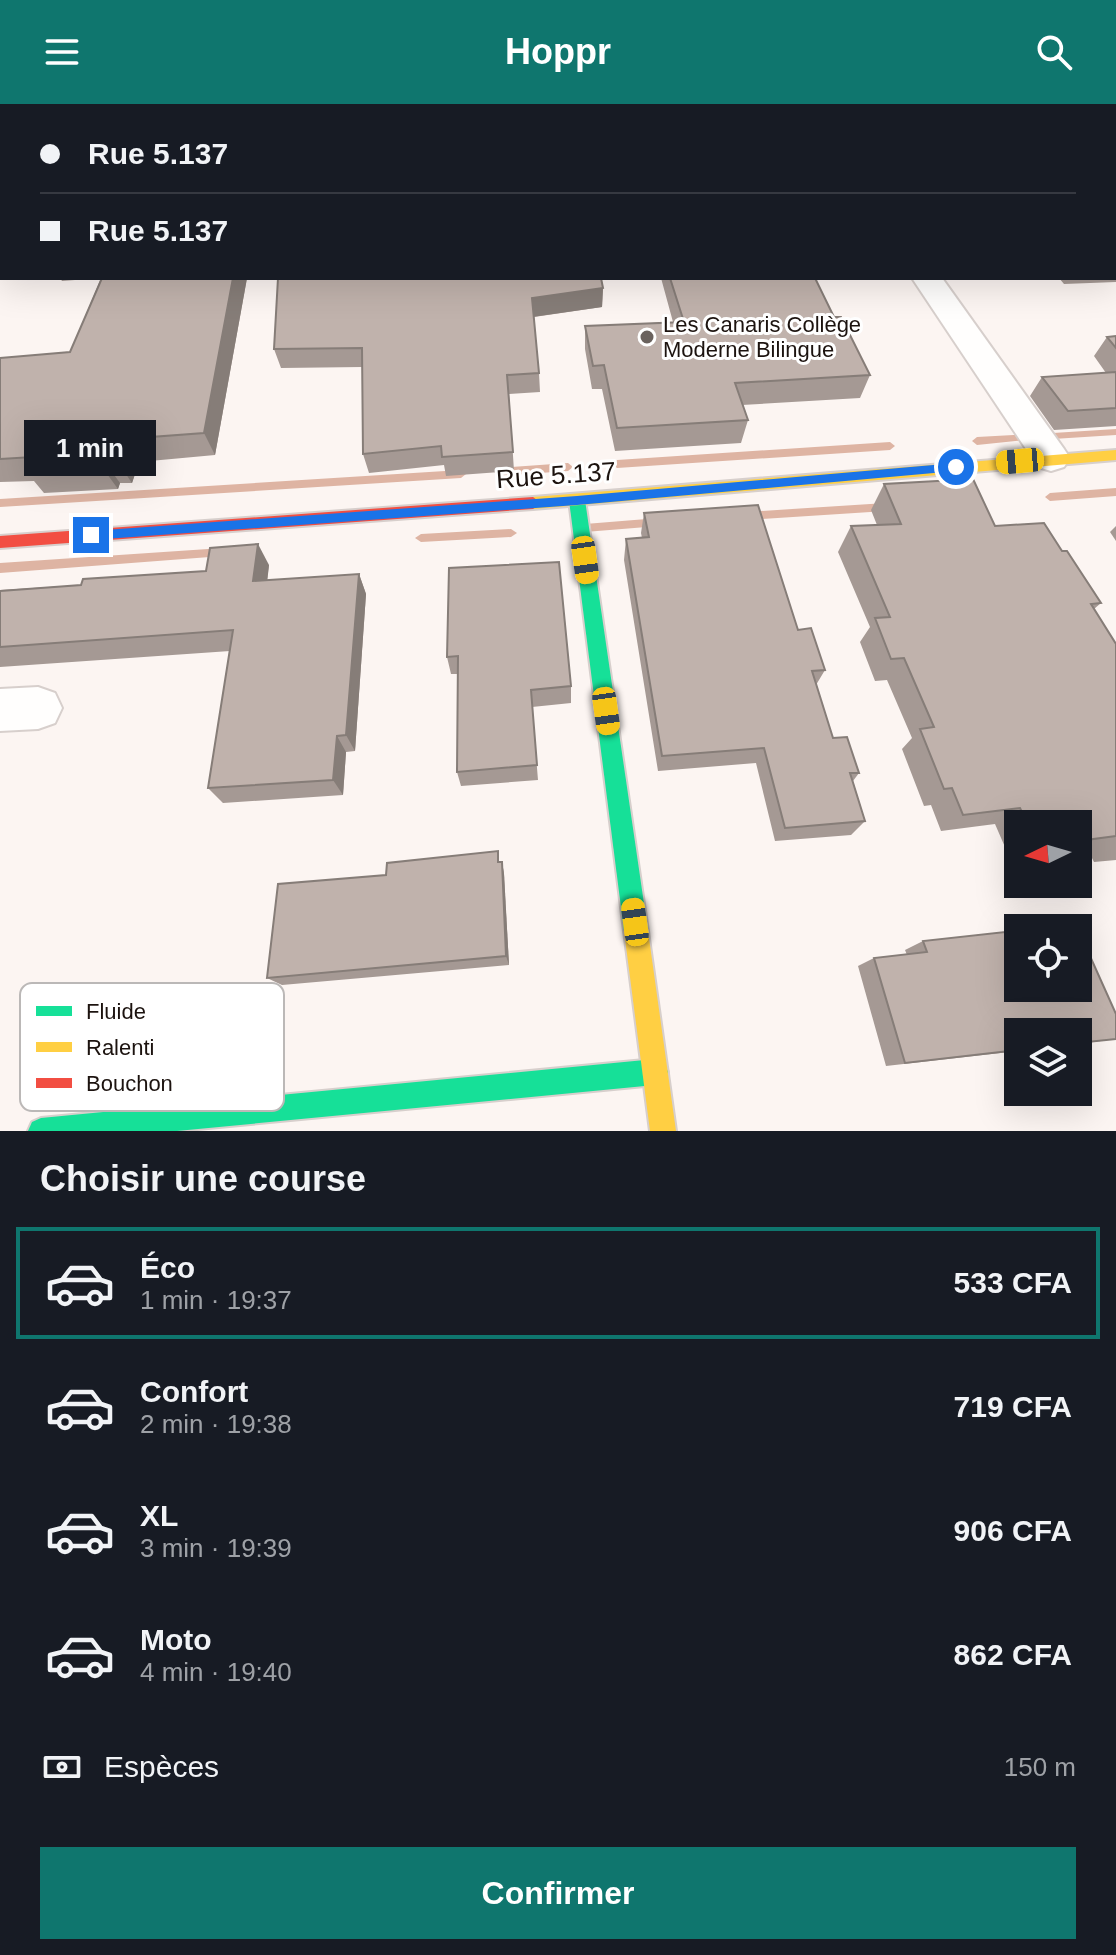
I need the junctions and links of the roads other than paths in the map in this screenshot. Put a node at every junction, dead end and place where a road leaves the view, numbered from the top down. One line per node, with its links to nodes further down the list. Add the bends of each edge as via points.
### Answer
1 (928, 280): 3 (street)
2 (1116, 455): 3 (street, Rue 5.137)
3 (1051, 458): 4 (street, Rue 5.137)
4 (577, 500): 5 (street, Rue 5.137); 6 (street)
5 (0, 542)
6 (655, 1072): 7 (street); 10 (street)
7 (284, 1108)
8 (249, 1111): 9 (street)
9 (41, 1131)
10 (663, 1131)

